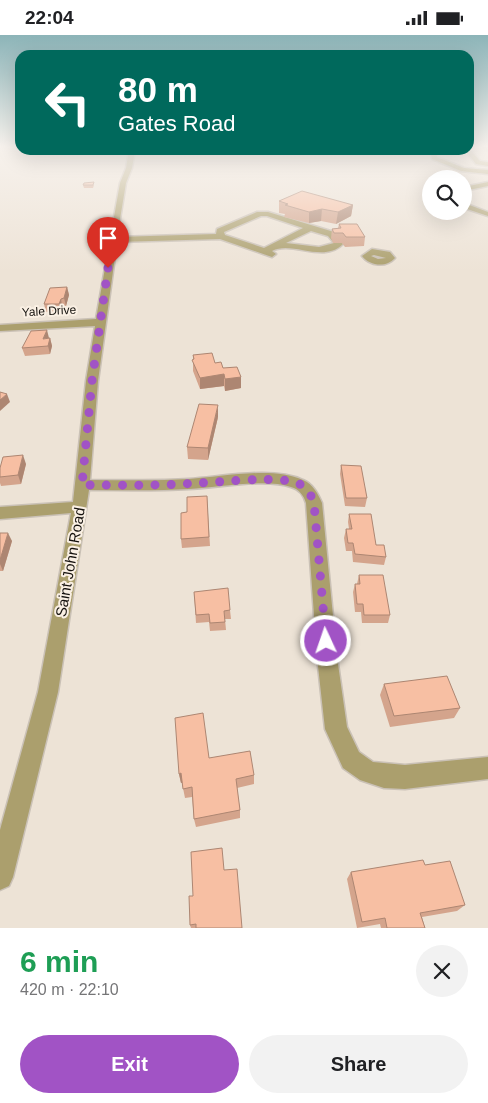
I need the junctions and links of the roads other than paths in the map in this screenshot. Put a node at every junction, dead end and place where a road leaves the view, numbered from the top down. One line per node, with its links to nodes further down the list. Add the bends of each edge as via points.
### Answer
1 (122, 189): 6 (street, Saint John Road)
2 (472, 209): 3 (street)
3 (488, 214)
4 (310, 228): 5 (street, via 260,214 220,231); 7 (street); 7 (street, via 331,234 339,243 330,248 298,249)
5 (221, 237): 6 (street); 7 (street, via 268,253)
6 (113, 239): 8 (street, Saint John Road)
7 (280, 244)
8 (100, 322): 9 (street, Yale Drive); 10 (street, Saint John Road)
9 (0, 328)
10 (82, 485): 11 (street, Saint John Road); 13 (street, via 291,481 303,486 314,503 336,729 351,760 368,772 384,776 405,777)
11 (80, 507): 12 (street); 14 (street, Saint John Road, via 48,692)
12 (0, 513)
13 (488, 768)
14 (0, 877)

